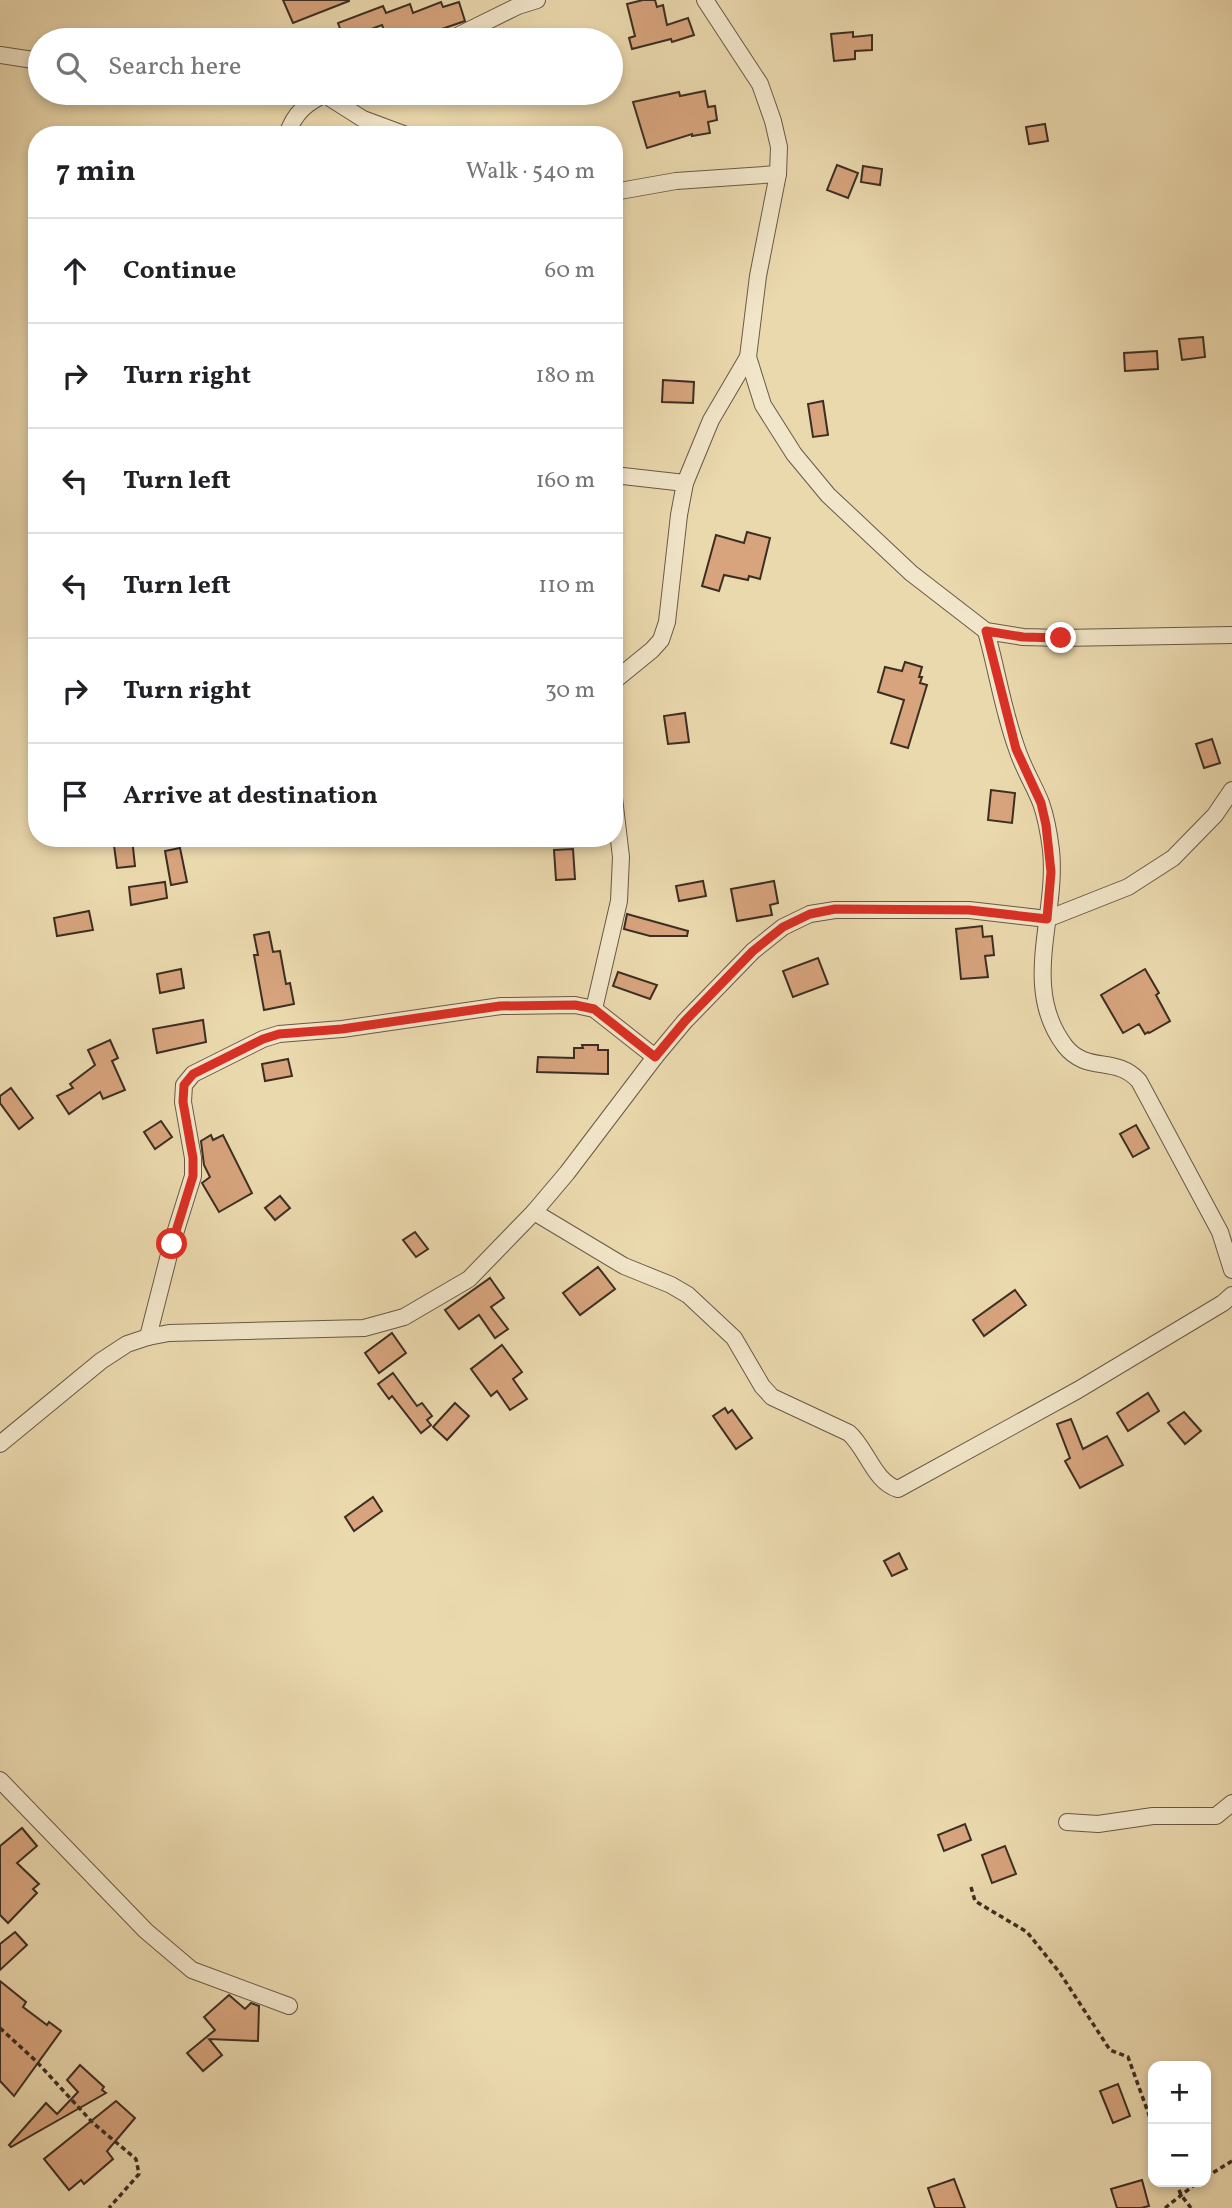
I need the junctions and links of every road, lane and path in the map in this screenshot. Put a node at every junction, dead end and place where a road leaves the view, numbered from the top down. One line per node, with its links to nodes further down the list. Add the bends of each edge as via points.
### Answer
1 (537, 0): 3 (street)
2 (705, 0): 10 (street, via 760,85 779,147)
3 (473, 28)
4 (0, 55): 5 (street)
5 (28, 59)
6 (306, 105): 8 (street)
7 (342, 105): 9 (street)
8 (290, 126)
9 (382, 126)
10 (778, 174): 11 (street, via 677,181); 12 (street)
11 (623, 190)
12 (748, 358): 14 (street, via 711,420); 15 (street, via 763,405 794,454 828,495 911,573)
13 (623, 476): 14 (street)
14 (685, 483): 17 (street, via 667,622 652,650)
15 (986, 631): 16 (street, via 1061,638); 20 (street, via 1016,749 1046,825 1051,872)
16 (1232, 635)
17 (623, 674)
18 (1232, 790): 20 (street, via 1215,815 1173,858 1128,887)
19 (620, 847): 21 (street, via 619,901)
20 (1047, 919): 22 (street, via 969,910 835,909 810,914 783,927 753,951); 24 (street, via 1041,969 1054,1028 1066,1048 1080,1059 1118,1066 1139,1081 1220,1232)
21 (594, 1009): 22 (street); 26 (street, via 500,1006 279,1034 193,1074 184,1085 183,1102 193,1176)
22 (655, 1057): 23 (street)
23 (534, 1212): 25 (street, via 624,1265 688,1295 734,1338 772,1396 849,1433 883,1481 898,1489 1078,1390); 26 (street, via 469,1279 404,1317 364,1328)
24 (1232, 1270)
25 (1232, 1295)
26 (148, 1337): 27 (street, via 100,1361)
27 (0, 1444)
28 (0, 1780): 32 (street, via 146,1931 192,1970)
29 (1232, 1803): 30 (street, via 1216,1816 1153,1815 1098,1824)
30 (1067, 1822)
31 (971, 1887): 34 (path, via 975,1901 1027,1932 1110,2050 1128,2057)
32 (289, 2006)
33 (0, 2028): 40 (path, via 93,2123 136,2159 139,2174)
34 (1152, 2124)
35 (1232, 2161): 36 (path)
36 (1211, 2174)
37 (1178, 2187): 39 (path)
38 (1191, 2187): 39 (path)
39 (1181, 2195): 41 (path); 42 (path)
40 (109, 2208)
41 (1165, 2208)
42 (1191, 2208)

